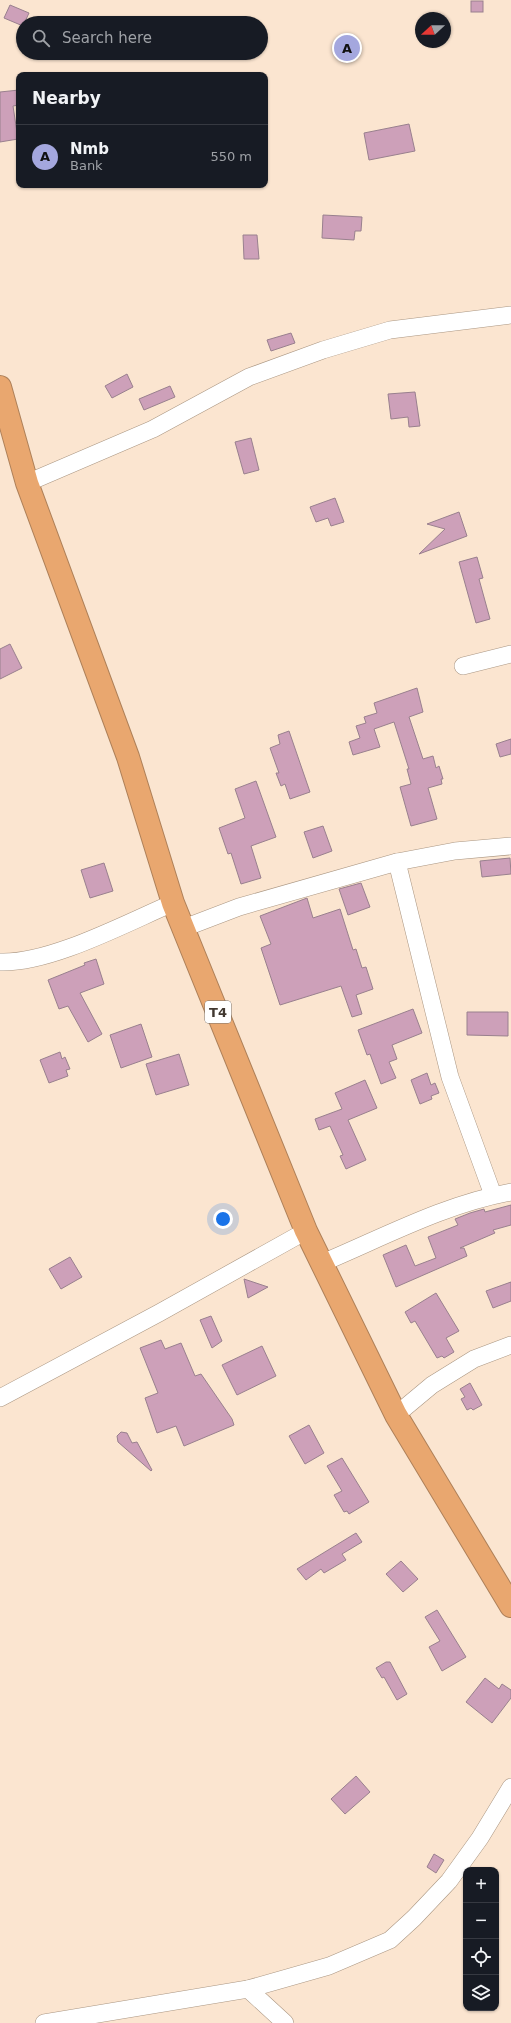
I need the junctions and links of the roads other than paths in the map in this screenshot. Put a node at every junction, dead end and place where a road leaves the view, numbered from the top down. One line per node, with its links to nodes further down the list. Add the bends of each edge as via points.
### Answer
1 (511, 315): 3 (street, via 390,330 323,350 249,378 153,430)
2 (0, 387): 3 (highway, T4)
3 (27, 483): 8 (highway, T4, via 128,757)
4 (511, 654): 5 (street)
5 (463, 666)
6 (511, 846): 7 (street, via 455,850)
7 (397, 862): 9 (street, via 239,907); 12 (street, via 450,1077)
8 (173, 903): 9 (highway, T4); 10 (street, via 44,956 14,963)
9 (184, 928): 13 (highway, T4)
10 (0, 962)
11 (511, 1192): 12 (street)
12 (493, 1195): 14 (street, via 439,1212)
13 (306, 1230): 14 (highway, T4); 16 (street)
14 (322, 1264): 17 (highway, T4)
15 (511, 1345): 17 (street, via 474,1359 432,1385)
16 (0, 1398)
17 (396, 1415): 18 (highway, T4)
18 (511, 1606)
19 (511, 1788): 20 (street, via 449,1881 390,1940 329,1966)
20 (248, 1988): 21 (street); 22 (street)
21 (44, 2023)
22 (284, 2023)

